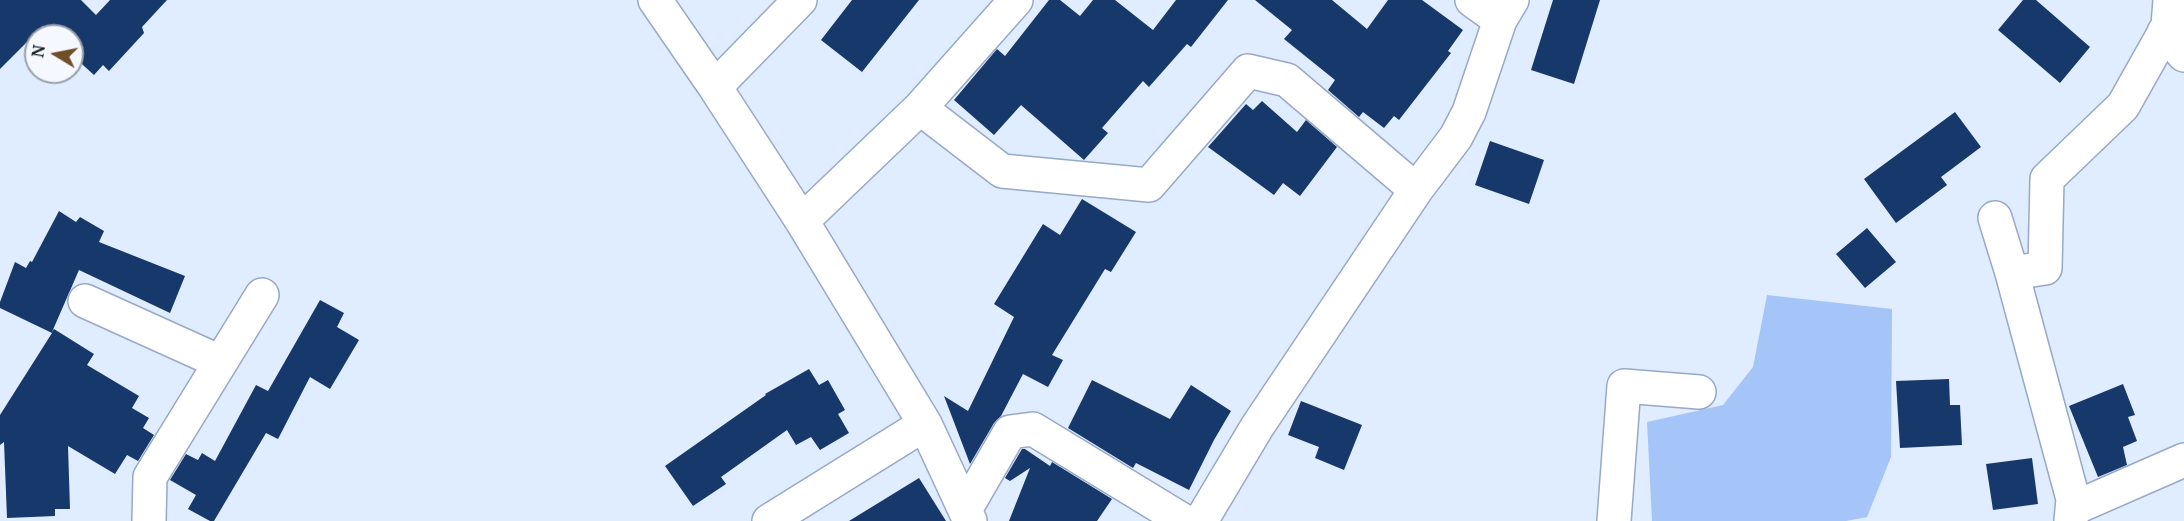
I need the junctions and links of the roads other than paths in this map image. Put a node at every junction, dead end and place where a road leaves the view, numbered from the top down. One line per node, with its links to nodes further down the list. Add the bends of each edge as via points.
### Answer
1 (655, 0): 8 (street)
2 (800, 0): 8 (street)
3 (1016, 0): 9 (street)
4 (1472, 0): 6 (street)
5 (2170, 0): 7 (street, via 2168,26)
6 (1506, 10): 10 (street, via 1461,129)
7 (2174, 43): 13 (street, via 2123,106 2047,179 2044,268)
8 (715, 87): 12 (street)
9 (920, 108): 10 (street, via 1002,171 1149,185 1248,71 1287,80); 12 (street)
10 (1416, 190): 25 (street, via 1257,427)
11 (1995, 218): 13 (street)
12 (802, 221): 18 (street)
13 (2012, 273): 21 (street, via 2073,499)
14 (262, 295): 16 (street)
15 (85, 301): 16 (street)
16 (220, 362): 22 (street, via 150,477)
17 (1699, 393): 26 (street, via 1624,387)
18 (925, 424): 20 (street); 23 (street)
19 (2184, 460): 21 (street)
20 (967, 515): 24 (street, via 1010,432 1033,429)
21 (2071, 515)
22 (149, 521)
23 (769, 521)
24 (1184, 521)
25 (1201, 521)
26 (1614, 521)

